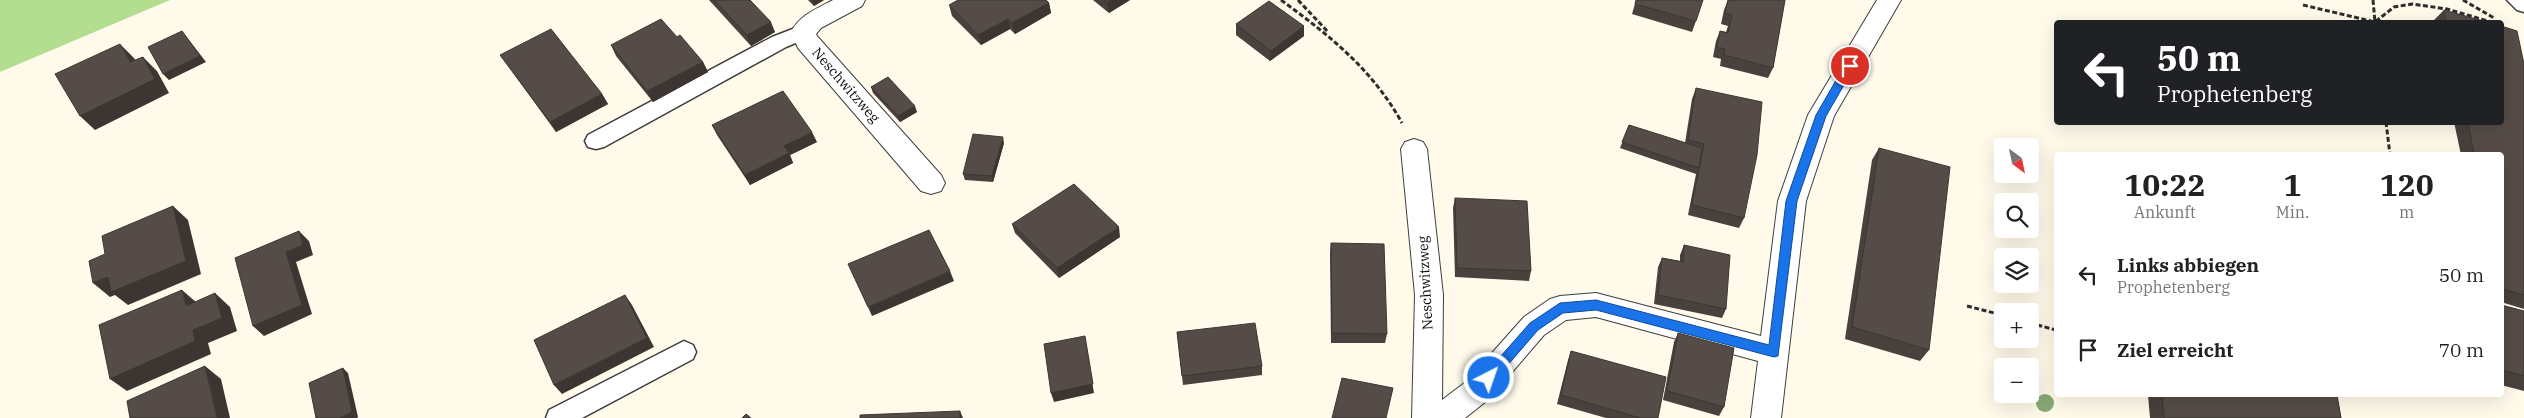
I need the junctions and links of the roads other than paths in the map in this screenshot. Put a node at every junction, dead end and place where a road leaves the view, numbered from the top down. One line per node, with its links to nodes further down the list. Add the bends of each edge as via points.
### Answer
1 (853, 0): 5 (street, via 812,22)
2 (1889, 0): 10 (street, via 1821,115 1792,201)
3 (2517, 0): 4 (lane)
4 (2524, 5)
5 (803, 32): 6 (lane); 8 (street, Neschwitzweg, via 807,41)
6 (596, 140)
7 (1414, 148): 12 (street, Neschwitzweg, via 1428,295)
8 (931, 183)
9 (684, 352): 11 (lane)
10 (1774, 352): 12 (street, Neschwitzweg, via 1596,305 1560,308 1534,326 1478,390 1451,411); 13 (street)
11 (558, 418)
12 (1428, 418)
13 (1766, 418)

